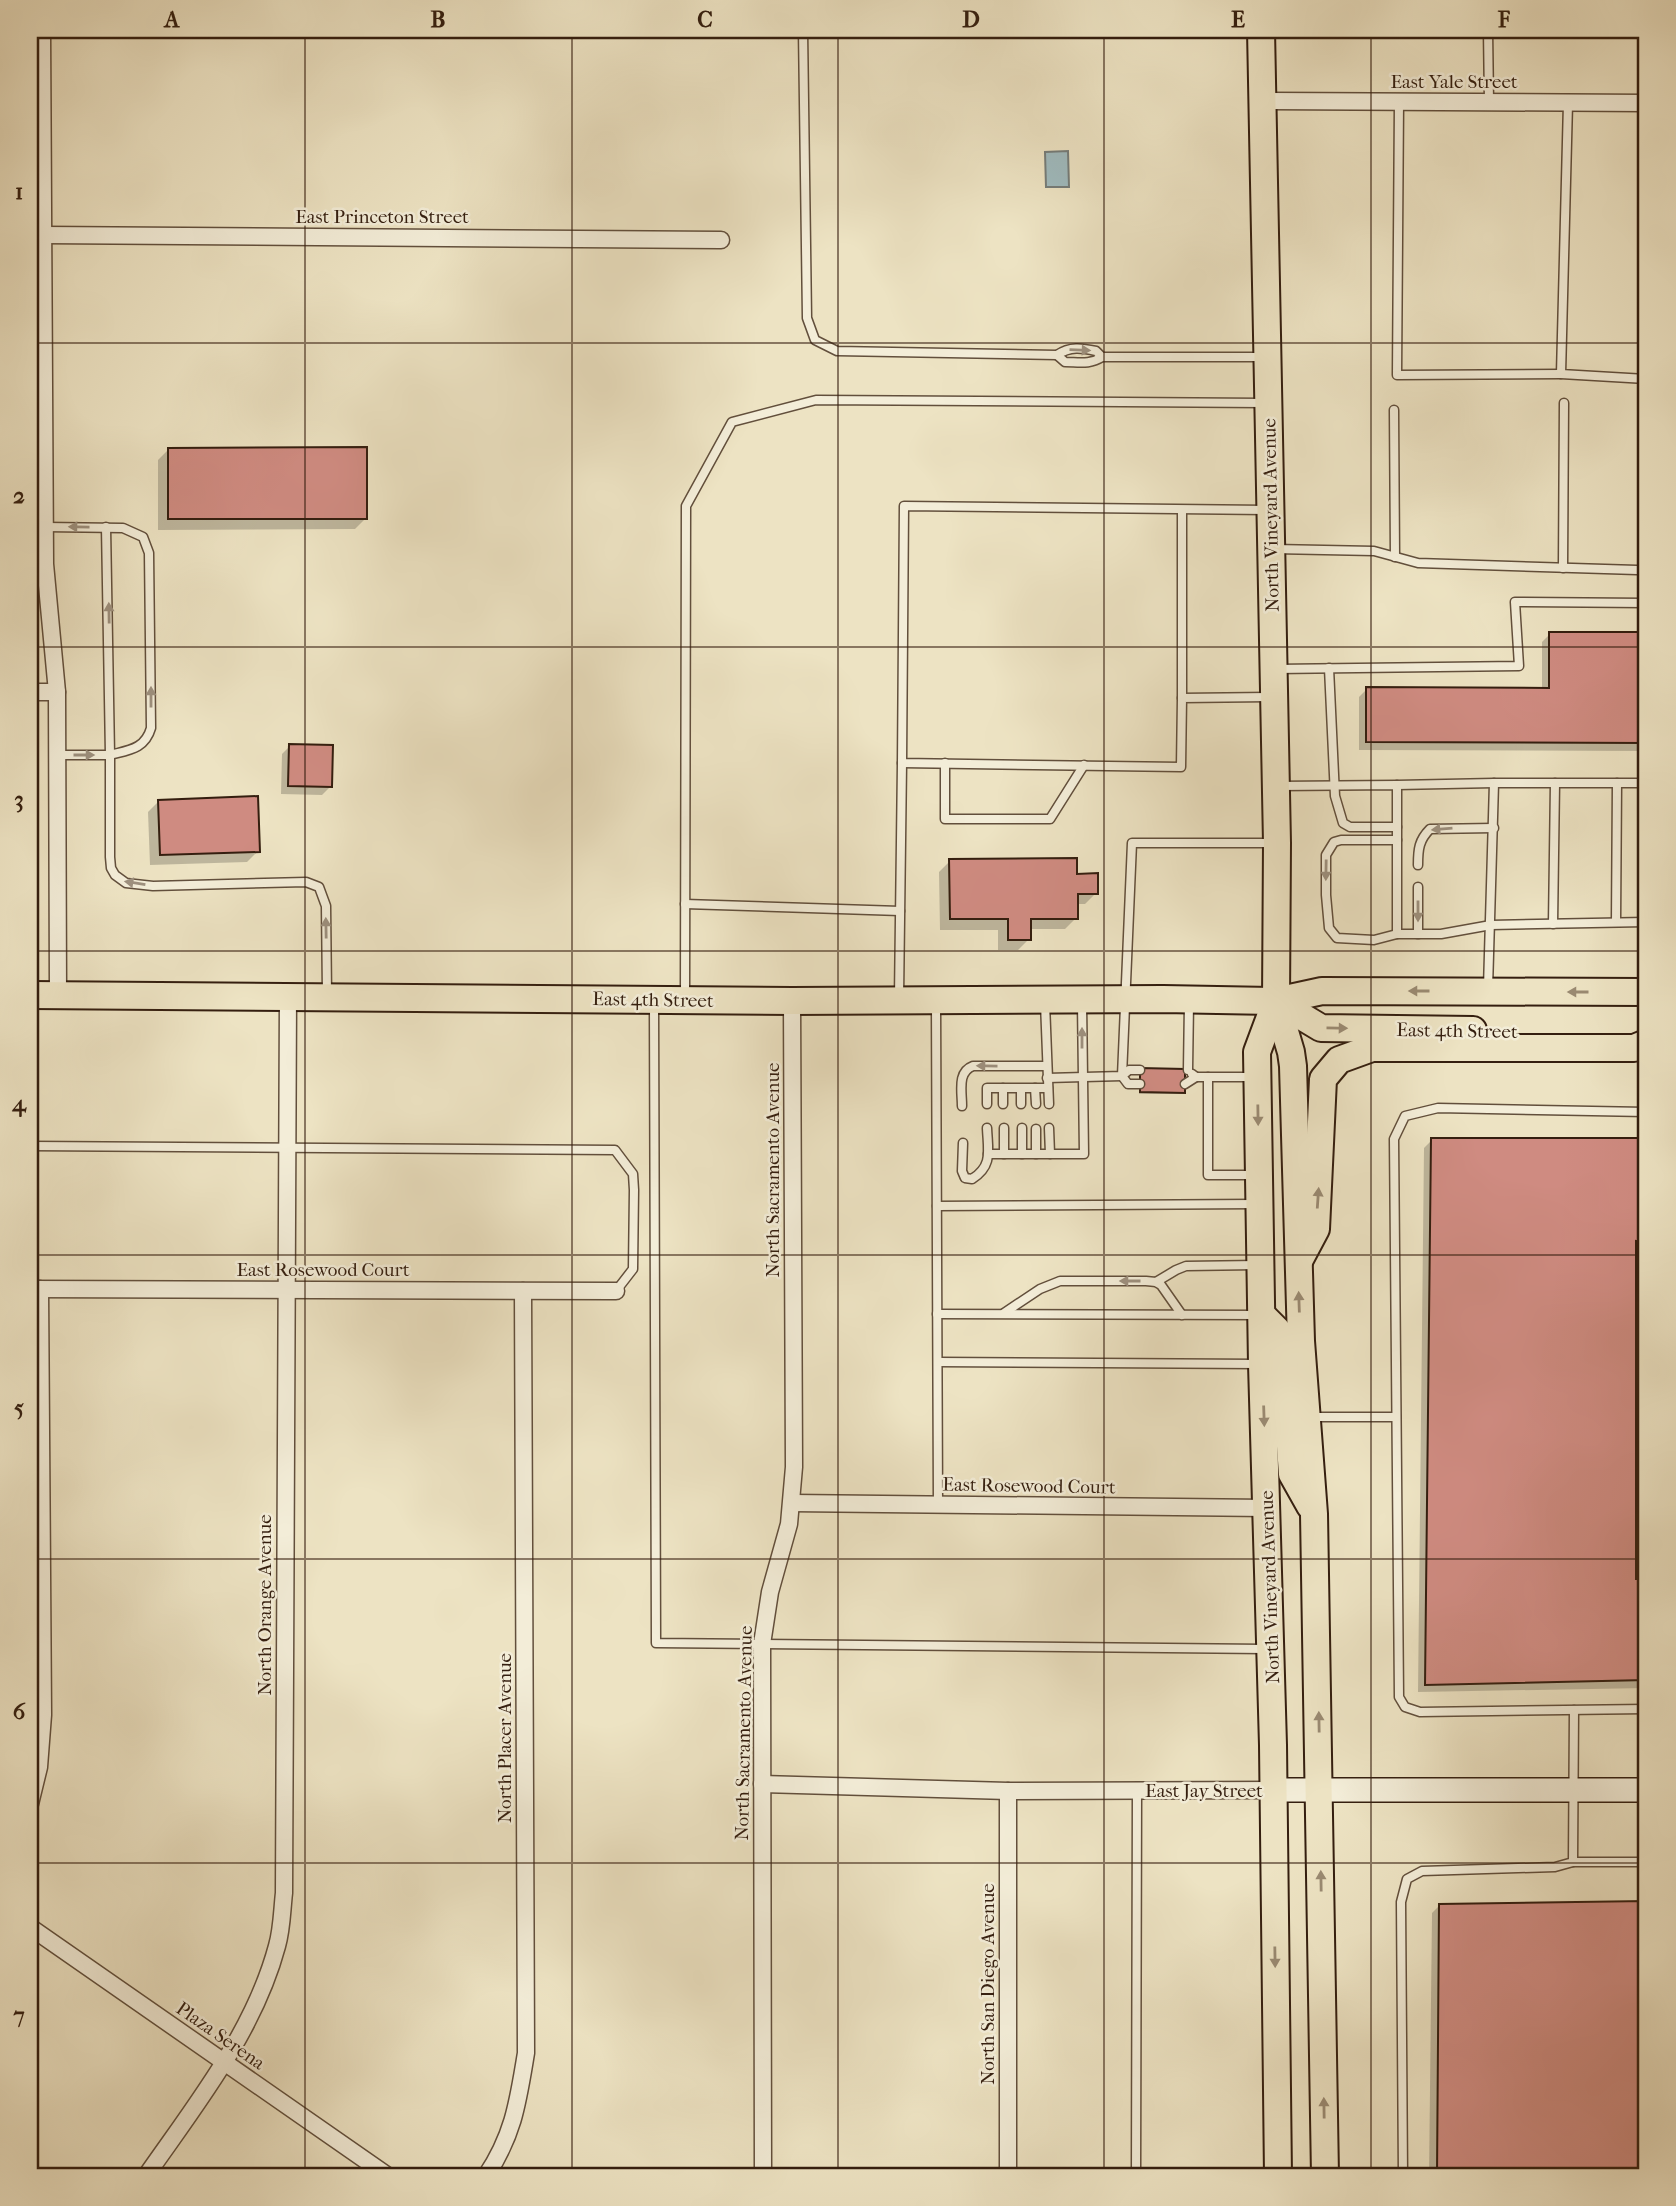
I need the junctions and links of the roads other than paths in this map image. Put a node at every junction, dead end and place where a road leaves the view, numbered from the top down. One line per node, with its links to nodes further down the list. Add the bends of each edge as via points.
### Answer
1 (42, 30): 5 (street)
2 (803, 30): 13 (lane, via 807,317 815,340 836,351)
3 (1261, 30): 6 (main road, North Vineyard Avenue)
4 (1488, 30): 8 (lane)
5 (36, 84): 11 (street)
6 (1262, 101): 7 (street, East Yale Street); 14 (main road, North Vineyard Avenue)
7 (1399, 101): 8 (street, East Yale Street); 16 (lane, via 1397,375)
8 (1489, 102): 9 (street, East Yale Street)
9 (1568, 103): 10 (street, East Yale Street); 16 (lane)
10 (1646, 103)
11 (43, 235): 12 (street, East Princeton Street); 18 (street)
12 (720, 240)
13 (1058, 355): 15 (lane, via 1065,362); 15 (lane, one-way to 15, via 1080,348 1096,351)
14 (1267, 357): 15 (lane); 19 (main road, North Vineyard Avenue)
15 (1102, 358)
16 (1561, 374): 17 (lane)
17 (1646, 379)
18 (38, 388): 24 (street)
19 (1268, 403): 23 (main road, North Vineyard Avenue); 56 (lane, via 816,400 732,422 686,506)
20 (1564, 403): 29 (lane)
21 (1394, 410): 28 (lane)
22 (1182, 509): 23 (lane); 37 (lane); 40 (lane, via 904,506)
23 (1270, 509): 27 (main road, North Vineyard Avenue)
24 (45, 527): 25 (lane, one-way to 24); 26 (street)
25 (106, 527): 39 (lane, one-way to 25); 39 (lane, one-way to 25, via 137,748 151,728 150,596 149,553 143,537)
26 (38, 548): 35 (street)
27 (1271, 548): 28 (lane, via 1374,551); 32 (main road, North Vineyard Avenue)
28 (1395, 557): 29 (lane, via 1418,563)
29 (1563, 568): 30 (lane)
30 (1646, 569)
31 (1646, 603): 33 (lane, via 1515,602 1519,666)
32 (1273, 668): 33 (lane); 36 (main road, North Vineyard Avenue)
33 (1329, 668): 49 (lane)
34 (30, 692): 35 (street)
35 (57, 692): 38 (street)
36 (1274, 697): 37 (lane); 48 (main road, North Vineyard Avenue)
37 (1182, 698): 42 (lane, via 1181,767)
38 (57, 755): 39 (lane, one-way to 39); 67 (street)
39 (110, 755): 69 (lane, one-way to 39, via 326,906 319,887 306,883 153,886 126,883 115,875 110,857)
40 (902, 763): 41 (lane); 57 (lane)
41 (945, 763): 42 (lane); 42 (lane, via 945,819 1050,819)
42 (1084, 765)
43 (1494, 783): 44 (lane); 47 (lane); 51 (lane)
44 (1555, 783): 45 (lane); 60 (lane)
45 (1617, 783): 46 (lane); 58 (lane)
46 (1646, 783)
47 (1397, 785): 49 (lane); 50 (lane)
48 (1276, 786): 49 (lane); 53 (main road, North Vineyard Avenue)
49 (1334, 786): 50 (lane, via 1343,823)
50 (1397, 827): 52 (lane)
51 (1493, 828): 54 (lane, one-way to 54, via 1430,829 1418,847); 61 (lane)
52 (1397, 840): 62 (lane); 62 (lane, one-way to 62, via 1341,840 1334,842 1326,855 1329,928 1337,938 1374,940)
53 (1277, 843): 76 (lane, via 1132,843); 79 (main road, North Vineyard Avenue)
54 (1418, 865)
55 (1418, 887): 63 (lane, one-way to 63)
56 (685, 904): 57 (lane); 71 (lane)
57 (901, 911): 72 (lane)
58 (1616, 922): 59 (lane); 60 (lane)
59 (1646, 922)
60 (1553, 924): 61 (lane)
61 (1491, 925): 63 (lane); 64 (lane)
62 (1397, 934): 63 (lane)
63 (1418, 934)
64 (1488, 991): 65 (main road, East 4th Street, one-way to 64); 79 (main road, East 4th Street, one-way to 79, via 1322,991)
65 (1646, 992)
66 (30, 995): 67 (main road, East 4th Street)
67 (58, 995): 68 (main road, East 4th Street)
68 (288, 996): 69 (main road, East 4th Street); 110 (street, North Orange Avenue)
69 (327, 997): 70 (main road, East 4th Street)
70 (654, 998): 71 (main road, East 4th Street); 138 (lane, via 656,1643)
71 (685, 999): 78 (main road, East 4th Street)
72 (899, 1000): 73 (main road, East 4th Street); 78 (main road, East 4th Street)
73 (936, 1000): 74 (main road, East 4th Street); 118 (lane)
74 (1045, 1000): 75 (main road, East 4th Street); 82 (lane)
75 (1082, 1000): 76 (main road, East 4th Street); 85 (lane, one-way to 75)
76 (1127, 1000): 77 (main road, East 4th Street); 84 (lane)
77 (1189, 1000): 79 (main road, East 4th Street); 86 (lane, via 1186,1070)
78 (792, 1001): 134 (street, North Sacramento Avenue)
79 (1276, 1001): 80 (main road, East 4th Street, one-way to 80, via 1321,1028); 88 (main road, North Vineyard Avenue, via 1256,1052); 119 (main road, North Vineyard Avenue, via 1293,1066)
80 (1646, 1033)
81 (1646, 1044): 119 (main road, one-way to 81, via 1315,1229 1323,1079 1339,1060 1372,1048 1634,1048)
82 (1046, 1066): 89 (lane); 101 (lane, one-way to 101, via 966,1069)
83 (1140, 1070): 84 (lane)
84 (1122, 1076): 85 (lane); 90 (lane, via 1128,1084)
85 (1082, 1077): 89 (lane); 115 (lane, via 1084,1154)
86 (1196, 1077): 87 (lane); 91 (lane)
87 (1208, 1077): 88 (lane); 116 (lane, via 1208,1175)
88 (1257, 1077): 116 (main road, North Vineyard Avenue, one-way to 116)
89 (1047, 1078): 94 (lane)
90 (1140, 1084)
91 (1185, 1084)
92 (1003, 1088): 95 (lane); 96 (lane, via 987,1088); 97 (lane)
93 (1035, 1088): 94 (lane); 95 (lane); 99 (lane)
94 (1048, 1088): 100 (lane)
95 (1021, 1089): 98 (lane)
96 (987, 1104)
97 (1003, 1104)
98 (1021, 1104)
99 (1036, 1104)
100 (1049, 1104)
101 (962, 1106)
102 (1646, 1112): 132 (lane, via 1438,1108 1405,1116 1394,1139)
103 (987, 1128): 111 (lane)
104 (1004, 1128): 112 (lane)
105 (1022, 1128): 113 (lane)
106 (1049, 1128): 115 (lane)
107 (1036, 1129): 114 (lane)
108 (963, 1143): 111 (lane, via 965,1178 983,1172)
109 (30, 1146): 110 (lane)
110 (287, 1148): 123 (street, North Orange Avenue); 125 (lane, via 615,1150 633,1174 634,1190 633,1269)
111 (988, 1154): 112 (lane)
112 (1004, 1154): 113 (lane)
113 (1022, 1154): 114 (lane)
114 (1036, 1154): 115 (lane)
115 (1050, 1154)
116 (1259, 1175): 117 (main road, North Vineyard Avenue)
117 (1260, 1204): 118 (lane); 120 (main road, North Vineyard Avenue)
118 (937, 1206): 126 (lane)
119 (1298, 1262): 133 (main road, North Vineyard Avenue, one-way to 119)
120 (1260, 1265): 121 (lane, via 1186,1266); 129 (main road, North Vineyard Avenue)
121 (1156, 1282): 127 (lane, one-way to 127, via 1060,1281); 128 (lane)
122 (35, 1289): 123 (street, East Rosewood Court); 149 (street, via 43,1715 39,1767)
123 (286, 1289): 124 (street, East Rosewood Court); 153 (street, North Orange Avenue, via 284,1893 278,1944 261,1992)
124 (523, 1291): 125 (street, East Rosewood Court); 156 (street, North Placer Avenue, via 526,2053 517,2110 502,2152)
125 (616, 1291)
126 (937, 1314): 127 (lane); 130 (lane)
127 (1003, 1314): 128 (lane)
128 (1181, 1315): 129 (lane)
129 (1262, 1315): 131 (main road, North Vineyard Avenue); 137 (main road, via 1277,1330 1283,1347 1292,1474)
130 (938, 1362): 131 (lane); 135 (lane)
131 (1262, 1364): 136 (main road, North Vineyard Avenue, one-way to 136)
132 (1395, 1417): 133 (lane); 141 (lane, via 1399,1697 1405,1707 1420,1712)
133 (1309, 1418): 137 (main road, North Vineyard Avenue)
134 (792, 1503): 135 (street, East Rosewood Court); 138 (street, North Sacramento Avenue, via 769,1592)
135 (938, 1505): 136 (street, East Rosewood Court)
136 (1266, 1508): 139 (main road, North Vineyard Avenue)
137 (1314, 1514): 145 (main road, North Vineyard Avenue, one-way to 137)
138 (762, 1644): 139 (lane); 142 (street, North Sacramento Avenue)
139 (1270, 1649): 144 (main road, North Vineyard Avenue)
140 (1646, 1709): 141 (lane)
141 (1574, 1710): 146 (lane)
142 (762, 1784): 148 (street, East Jay Street); 157 (street, North Sacramento Avenue)
143 (1138, 1790): 144 (street, East Jay Street); 148 (street, East Jay Street); 159 (lane)
144 (1273, 1790): 145 (street, East Jay Street); 160 (main road, North Vineyard Avenue, one-way to 160)
145 (1319, 1790): 146 (street, East Jay Street); 161 (main road, North Vineyard Avenue, one-way to 145)
146 (1573, 1790): 147 (street, East Jay Street); 150 (lane)
147 (1646, 1790)
148 (1008, 1791): 158 (street, North San Diego Avenue)
149 (30, 1804)
150 (1573, 1862): 151 (lane); 162 (lane, via 1555,1867 1422,1871 1407,1879 1401,1902)
151 (1646, 1862)
152 (30, 1927): 153 (street, Plaza Serena)
153 (224, 2063): 154 (street, North Orange Avenue); 155 (street, Plaza Serena)
154 (146, 2176)
155 (388, 2176)
156 (486, 2176)
157 (763, 2176)
158 (1008, 2176)
159 (1136, 2176)
160 (1278, 2176)
161 (1325, 2176)
162 (1403, 2176)

